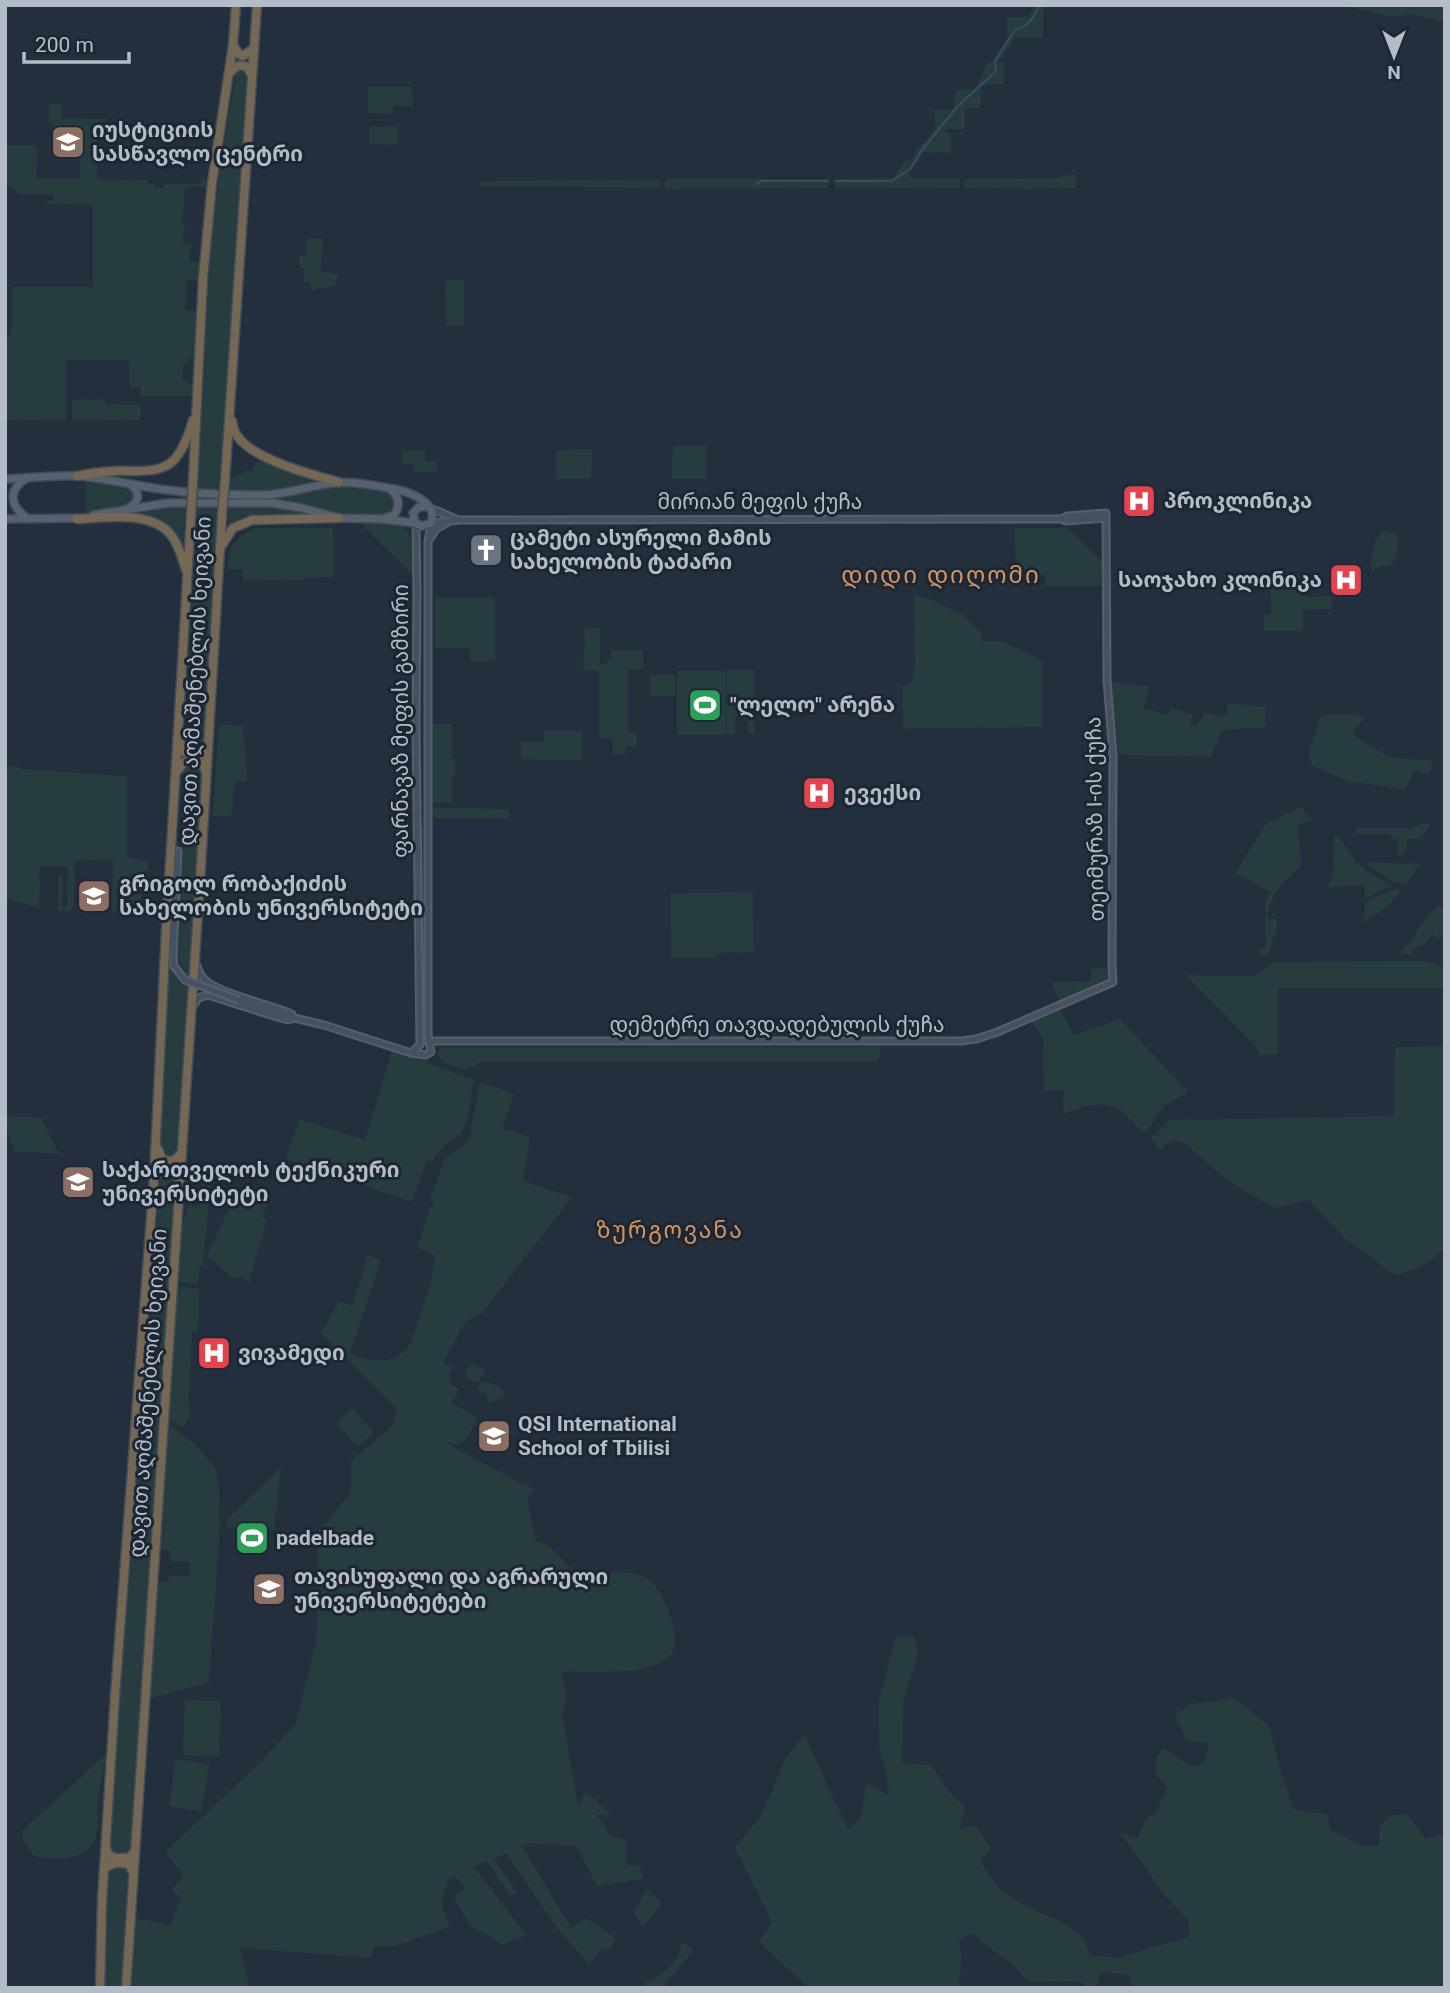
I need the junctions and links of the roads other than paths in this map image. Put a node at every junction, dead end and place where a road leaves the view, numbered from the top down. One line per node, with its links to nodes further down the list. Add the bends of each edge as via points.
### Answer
1 (236, 5): 3 (highway)
2 (257, 5): 4 (highway, დავით აღმაშენებლის ხეივანი)
3 (233, 45): 4 (highway, via 243,56); 5 (highway)
4 (254, 48): 6 (highway, დავით აღმაშენებლის ხეივანი)
5 (229, 75): 6 (highway, via 235,67 245,65); 7 (highway, დავით აღმაშენებლის ხეივანი, via 208,223)
6 (253, 77): 8 (highway, დავით აღმაშენებლის ხეივანი)
7 (197, 404): 9 (highway, via 185,443 170,463 154,470); 32 (highway, დავით აღმაშენებლის ხეივანი, bridge)
8 (230, 405): 12 (highway, via 236,434 251,449 299,471); 31 (highway, დავით აღმაშენებლის ხეივანი, bridge)
9 (77, 476): 10 (main road, მირიან მეფის ქუჩა); 13 (main road, მირიან მეფის ქუჩა)
10 (27, 478): 11 (main road, მირიან მეფის ქუჩა); 20 (main road, via 18,484 13,500 15,508)
11 (5, 479)
12 (340, 482): 13 (main road, მირიან მეფის ქუჩა, via 275,494 174,491); 14 (main road, მირიან მეფის ქუჩა)
13 (128, 483): 16 (main road, via 138,494)
14 (388, 488): 15 (main road, მირიან მეფის ქუჩა, via 414,496); 22 (main road, via 396,495 398,507 392,516)
15 (429, 507): 25 (main road, მირიან მეფის ქუჩა); 26 (main road, via 414,510); 27 (main road)
16 (128, 509): 18 (main road, via 176,503 272,503); 21 (main road)
17 (1106, 515): 25 (main road, მირიან მეფის ქუჩა); 42 (main road, თეიმურაზ I-ის ქუჩა, via 1107,657 1114,755)
18 (339, 518): 22 (main road); 31 (highway, via 252,520 233,528)
19 (5, 519): 20 (main road)
20 (29, 519): 21 (main road)
21 (77, 519): 32 (highway, via 155,522 171,535)
22 (381, 519): 23 (main road)
23 (400, 520): 26 (main road); 29 (main road)
24 (451, 520): 25 (main road, მირიან მეფის ქუჩა); 27 (main road, მირიან მეფის ქუჩა); 30 (main road)
25 (459, 520)
26 (415, 523): 27 (main road); 29 (main road, ფარნავაზ მეფის გამზირი)
27 (431, 523): 28 (main road, ფარნავაზ მეფის გამზირი)
28 (429, 534): 29 (main road, via 424,529); 30 (main road, ფარნავაზ მეფის გამზირი)
29 (417, 537): 33 (main road, ფარნავაზ მეფის გამზირი)
30 (428, 541): 34 (main road, ფარნავაზ მეფის გამზირი)
31 (220, 547): 36 (highway, დავით აღმაშენებლის ხეივანი)
32 (188, 576): 35 (highway, დავით აღმაშენებლის ხეივანი)
33 (416, 714): 34 (main road); 47 (main road, ფარნავაზ მეფის გამზირი)
34 (428, 714): 45 (main road, ფარნავაზ მეფის გამზირი)
35 (179, 733): 36 (highway, via 185,753 202,755); 37 (highway, დავით აღმაშენებლის ხეივანი)
36 (209, 745): 38 (highway, დავით აღმაშენებლის ხეივანი)
37 (176, 773): 38 (highway, via 185,761 195,761 203,764); 39 (highway, დავით აღმაშენებლის ხეივანი)
38 (207, 779): 41 (highway, დავით აღმაშენებლის ხეივანი)
39 (173, 838): 40 (highway); 51 (highway, დავით აღმაშენებლის ხეივანი)
40 (178, 851): 44 (main road, bridge, via 174,966 194,984)
41 (195, 962): 43 (highway, დავით აღმაშენებლის ხეივანი); 44 (main road, via 208,982)
42 (1113, 982): 46 (main road, დემეტრე თავდადებულის ქუჩა, via 995,1033 962,1041)
43 (191, 1010): 44 (main road, via 198,998 208,995 285,1020); 52 (highway, დავით აღმაშენებლის ხეივანი)
44 (298, 1017): 49 (main road)
45 (431, 1042): 46 (main road, დემეტრე თავდადებულის ქუჩა); 47 (main road); 48 (main road)
46 (444, 1042): 48 (main road)
47 (419, 1046): 49 (main road); 50 (main road)
48 (431, 1051): 50 (main road)
49 (411, 1053): 50 (main road)
50 (422, 1055)
51 (156, 1143): 52 (highway, via 165,1161 174,1161); 53 (highway, დავით აღმაშენებლის ხეივანი)
52 (181, 1153): 54 (highway, დავით აღმაშენებლის ხეივანი)
53 (154, 1178): 54 (highway, via 161,1169 169,1168); 55 (highway, დავით აღმაშენებლის ხეივანი)
54 (179, 1184): 56 (highway, დავით აღმაშენებლის ხეივანი)
55 (105, 1840): 56 (highway, via 112,1857 129,1858); 57 (highway, დავით აღმაშენებლის ხეივანი)
56 (136, 1850): 58 (highway, დავით აღმაშენებლის ხეივანი)
57 (104, 1870): 58 (highway, via 111,1864 126,1864); 59 (highway, დავით აღმაშენებლის ხეივანი)
58 (134, 1875): 60 (highway, დავით აღმაშენებლის ხეივანი)
59 (100, 1988)
60 (126, 1988)

